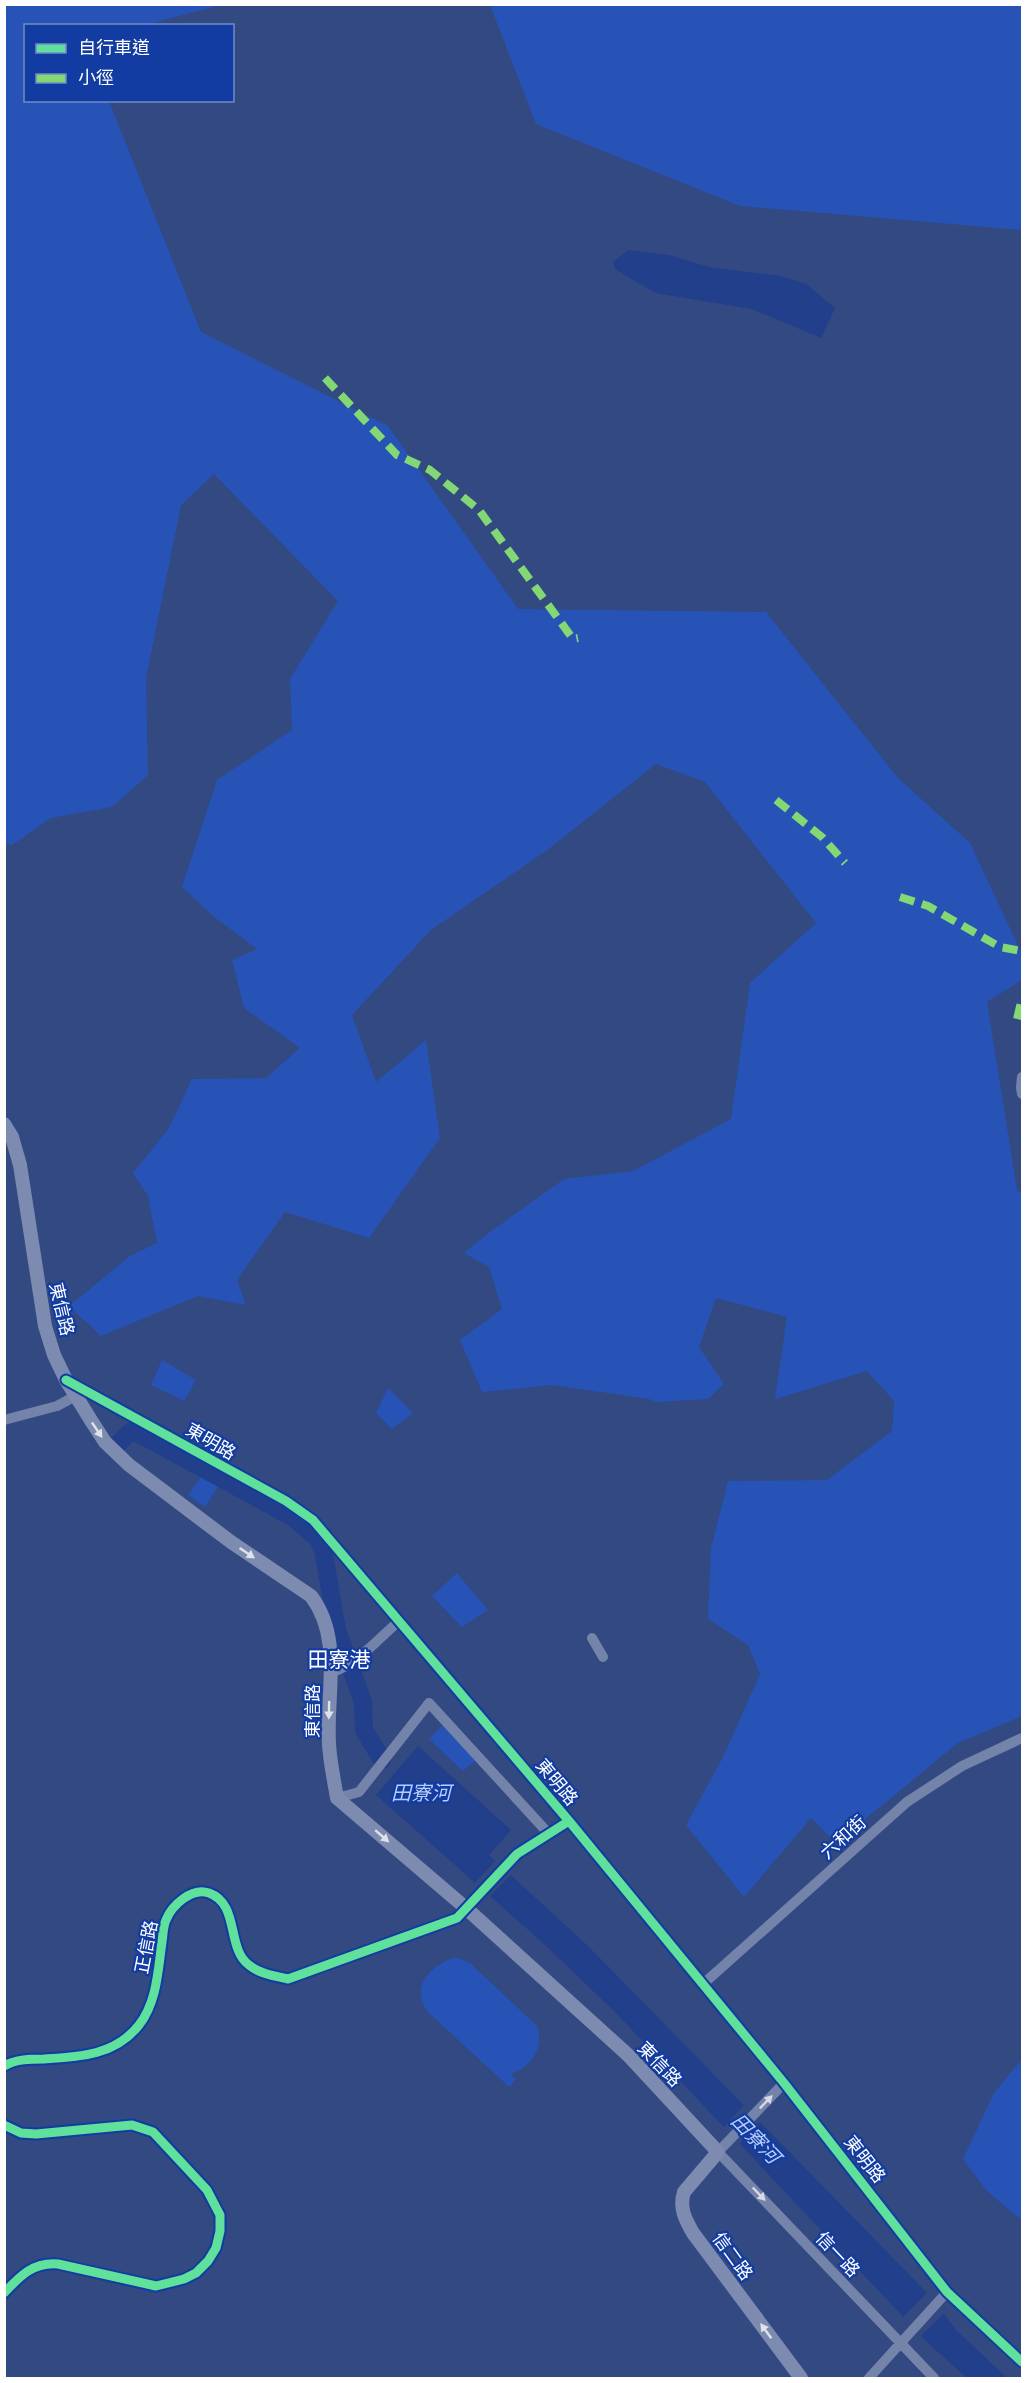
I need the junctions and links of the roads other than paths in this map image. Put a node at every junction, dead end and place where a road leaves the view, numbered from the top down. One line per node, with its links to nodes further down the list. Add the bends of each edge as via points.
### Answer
1 (1023, 1077): 2 (street)
2 (1023, 1094)
3 (4, 1124): 4 (main road, 東信路, via 20,1165 45,1326 66,1380)
4 (80, 1394): 5 (street, via 57,1406); 6 (street, 東明路, via 313,1520); 9 (main road, 東信路, one-way to 9, via 105,1442 129,1465 311,1596 327,1625)
5 (4, 1420)
6 (399, 1621): 9 (street, via 355,1660); 12 (street, 東明路)
7 (592, 1638): 8 (street)
8 (603, 1657)
9 (336, 1671): 11 (main road, 東信路, one-way to 11, via 329,1743)
10 (1023, 1738): 15 (street, 六和街, via 962,1766 908,1802)
11 (337, 1798): 13 (street, via 359,1792 429,1703); 14 (main road, 東信路, one-way to 14)
12 (569, 1821): 13 (street); 15 (street, 東明路)
13 (549, 1834): 14 (street, via 527,1846 507,1864)
14 (467, 1909): 16 (street, 正信路, via 457,1918 288,1979 249,1965 235,1946 230,1918 219,1898 209,1893 193,1893 166,1920 154,1992 140,2025 118,2045 101,2052); 19 (main road, 東信路, via 628,2055)
15 (702, 1985): 17 (street, 東明路)
16 (4, 2066)
17 (784, 2083): 19 (street, one-way to 17); 20 (street, 東明路)
18 (4, 2125): 21 (street, via 21,2133 36,2134 132,2125 153,2132 207,2190 220,2215 220,2231 208,2261 184,2279 156,2286 43,2264 24,2274)
19 (718, 2152): 22 (street, 信一路, one-way to 22); 24 (main road, 信二路, one-way to 19, via 685,2218 681,2200 684,2192)
20 (947, 2292): 22 (street); 23 (street, 東明路)
21 (4, 2293)
22 (899, 2344): 25 (street); 26 (street, 信一路)
23 (1023, 2362)
24 (801, 2379)
25 (869, 2379)
26 (934, 2379)

